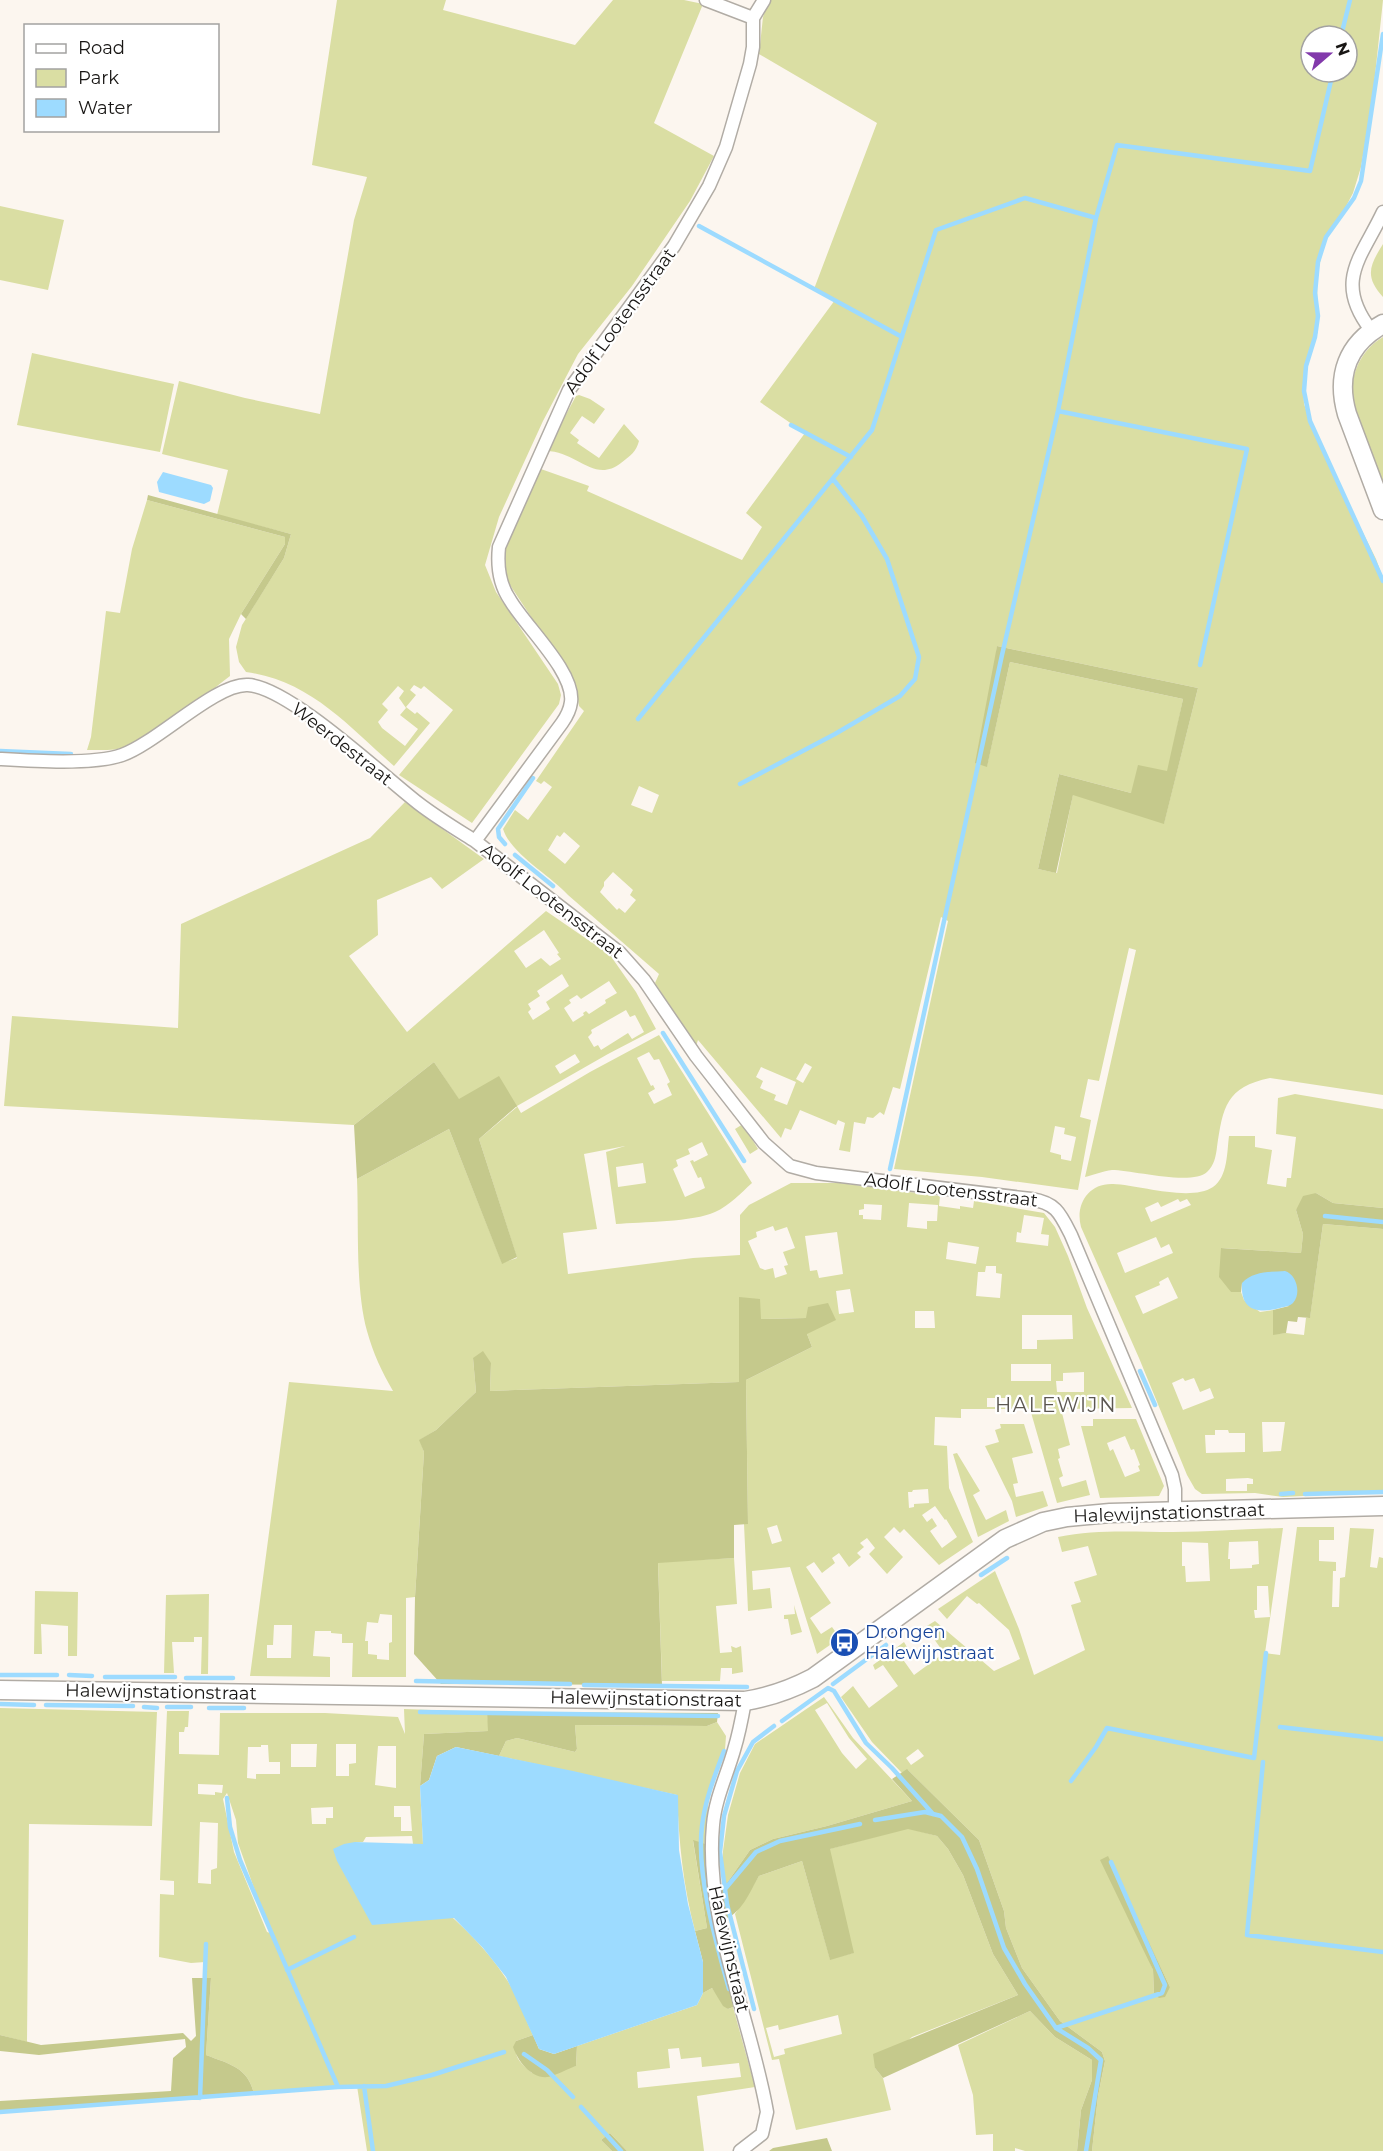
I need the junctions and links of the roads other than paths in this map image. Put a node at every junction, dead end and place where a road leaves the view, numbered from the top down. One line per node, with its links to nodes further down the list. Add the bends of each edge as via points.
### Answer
1 (705, 0): 3 (street)
2 (764, 0): 3 (street)
3 (753, 18): 8 (street, Adolf Lootensstraat, via 750,64 726,147 709,186 674,246 569,390 499,547 500,578 510,600 557,664 570,686 572,700 562,723)
4 (1383, 212): 5 (street, via 1359,255 1353,283 1362,319)
5 (1377, 327): 6 (street, via 1356,346 1342,384 1347,414)
6 (1383, 510)
7 (0, 759): 8 (street, Weerdestraat, via 103,759 121,755 139,748 205,702 227,690 249,685 296,707 420,804)
8 (475, 841): 10 (street, Adolf Lootensstraat, via 620,953 645,980 696,1056 764,1143 790,1166 816,1173 1031,1199 1054,1207 1071,1234 1172,1475)
9 (1383, 1506): 10 (street, Halewijnstationstraat)
10 (1175, 1511): 12 (street, Halewijnstationstraat, via 1067,1516 1025,1529 986,1552 813,1678 790,1690)
11 (0, 1690): 12 (street, Halewijnstationstraat)
12 (745, 1701): 13 (street, Halewijnstraat, via 713,1821 712,1842 718,1911 767,2112 762,2134)
13 (740, 2151)

